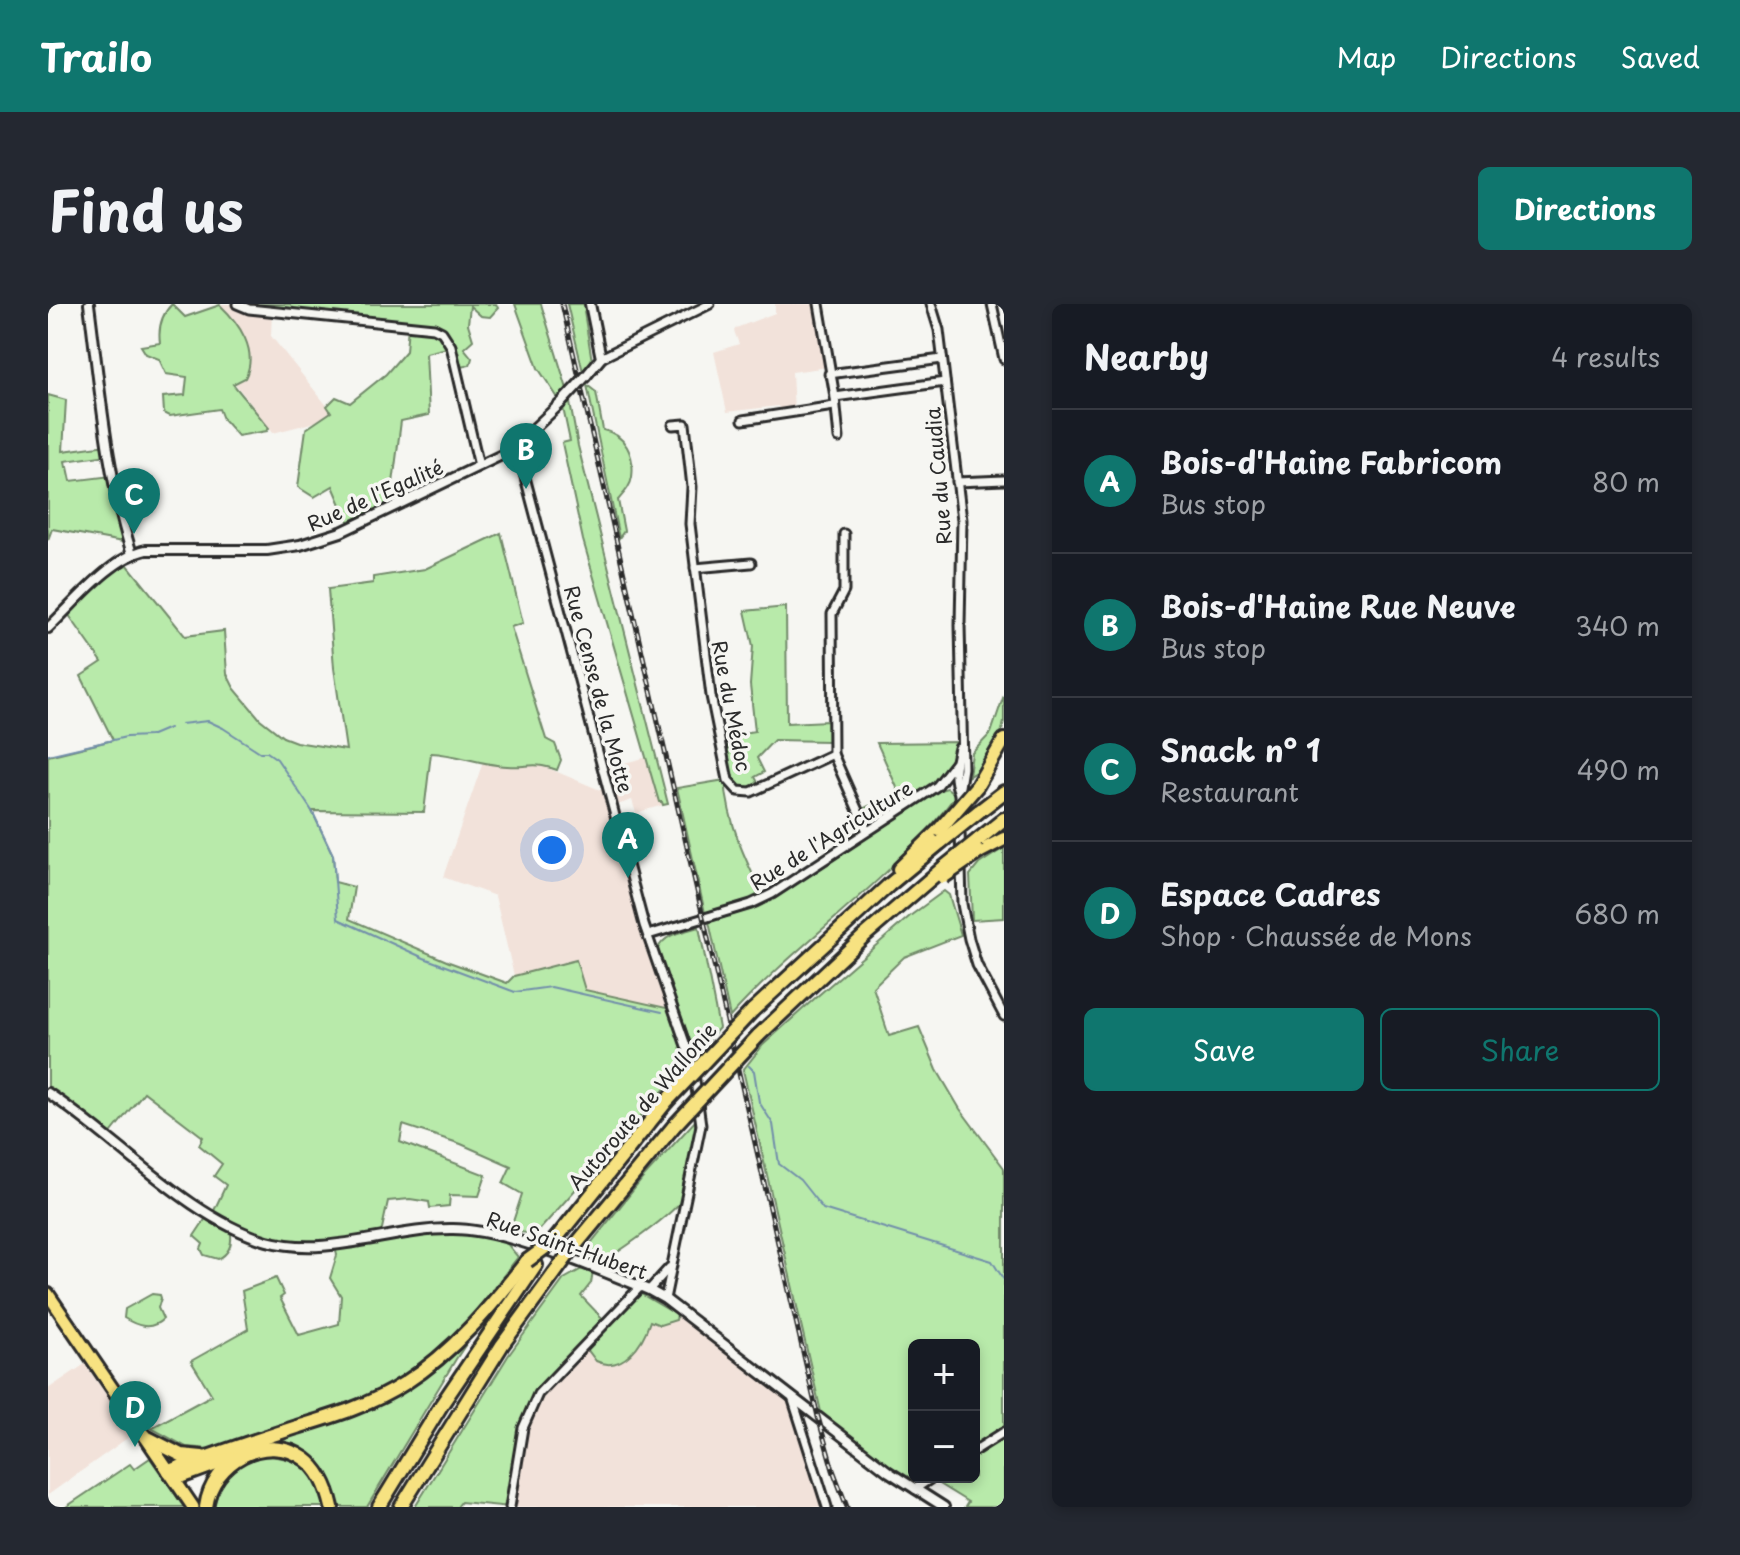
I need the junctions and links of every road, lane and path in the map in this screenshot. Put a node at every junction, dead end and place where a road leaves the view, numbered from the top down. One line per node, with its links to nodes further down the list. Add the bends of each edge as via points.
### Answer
1 (89, 304): 22 (street, via 106,445)
2 (237, 304): 18 (street, via 442,332 451,346)
3 (590, 304): 10 (street)
4 (710, 304): 10 (street)
5 (819, 304): 11 (street)
6 (931, 304): 8 (street, Rue du Caudia)
7 (992, 304): 9 (street)
8 (942, 359): 11 (street); 12 (street, Rue du Caudia)
9 (1004, 359)
10 (599, 360): 17 (street, Rue de l'Egalité, bridge)
11 (829, 374): 13 (street)
12 (945, 382): 13 (street); 20 (street, Rue du Caudia)
13 (835, 402): 14 (street); 16 (street)
14 (743, 420)
15 (673, 425): 24 (street, Rue du Médoc, via 685,424)
16 (839, 438)
17 (517, 447): 18 (street, Rue de l'Egalité); 35 (street, Rue Cense de la Motte)
18 (479, 466): 22 (street, Rue de l'Egalité, via 366,521 300,545)
19 (1004, 480): 20 (street)
20 (957, 482): 28 (street, Rue du Caudia, via 962,520)
21 (844, 534): 27 (street, via 844,591 832,614)
22 (132, 554): 25 (street)
23 (751, 563): 24 (street)
24 (695, 568): 27 (street, Rue du Médoc, via 711,696 729,783 751,792)
25 (48, 628)
26 (1004, 740): 32 (highway, bridge)
27 (833, 754): 31 (street)
28 (957, 777): 31 (street, Rue de l'Agriculture); 36 (street, Rue du Caudia, via 963,916 977,965)
29 (1004, 792): 32 (highway, bridge)
30 (1004, 819): 34 (highway, Autoroute de Wallonie)
31 (867, 831): 35 (street, Rue de l'Agriculture, via 758,901)
32 (940, 836): 38 (highway, Autoroute de Wallonie, bridge, via 904,862 889,885 752,1011 666,1102)
33 (1004, 839): 34 (highway)
34 (979, 846): 56 (highway, Autoroute de Wallonie, bridge, via 863,937 758,1036 674,1126 573,1248 502,1345)
35 (648, 935): 39 (street, Rue Cense de la Motte, via 693,1066 701,1125)
36 (1004, 1016)
37 (48, 1093): 40 (street, Rue Saint-Hubert, via 208,1214 265,1241 323,1246 468,1229)
38 (531, 1263): 47 (highway, via 450,1349 406,1383 323,1419); 55 (highway, Autoroute de Wallonie)
39 (670, 1266): 40 (street, Rue Cense de la Motte); 42 (street, Rue Cense de la Motte)
40 (645, 1288): 42 (street, Rue Saint-Hubert); 57 (street, Rue Cense de la Motte, via 538,1394 523,1428)
41 (48, 1294): 45 (main road)
42 (665, 1299): 43 (street, Rue Saint-Hubert)
43 (792, 1397): 51 (street, Rue Saint-Hubert); 58 (street)
44 (1004, 1432): 46 (street)
45 (146, 1437): 47 (highway, via 181,1455); 49 (main road)
46 (980, 1447)
47 (205, 1457): 49 (highway)
48 (235, 1457): 49 (highway); 53 (highway, via 218,1474); 54 (highway, via 266,1450 303,1457 323,1480)
49 (172, 1475): 52 (main road)
50 (924, 1483): 51 (street)
51 (915, 1489): 59 (street, Rue Saint-Hubert)
52 (193, 1507)
53 (206, 1507)
54 (332, 1507)
55 (379, 1507)
56 (401, 1507)
57 (510, 1507)
58 (827, 1507)
59 (944, 1507)

